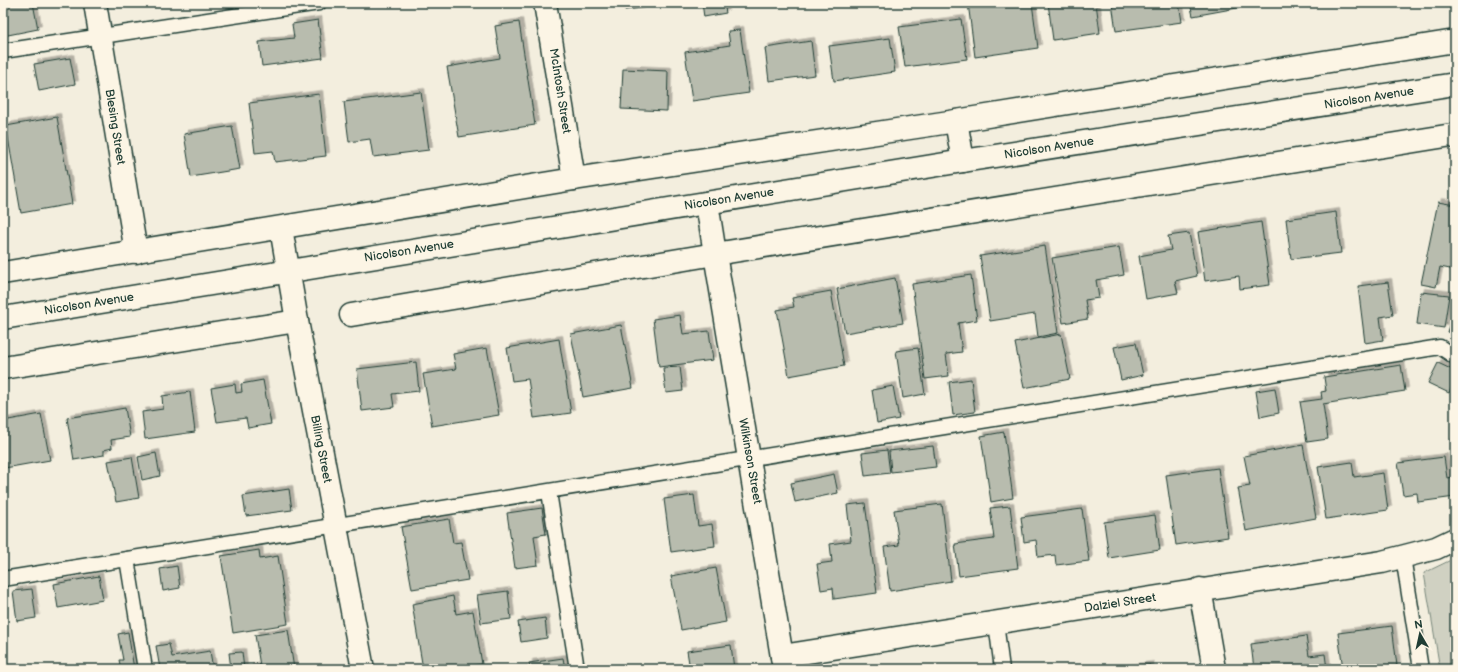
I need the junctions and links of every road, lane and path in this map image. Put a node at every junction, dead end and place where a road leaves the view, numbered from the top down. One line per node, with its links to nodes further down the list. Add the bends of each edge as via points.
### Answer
1 (95, 3): 4 (street, Blesing Street)
2 (317, 3): 4 (lane)
3 (545, 3): 13 (street, McIntosh Street)
4 (100, 35): 6 (lane); 16 (street, Blesing Street)
5 (1453, 42): 10 (street)
6 (3, 51)
7 (1455, 84): 8 (street, Nicolson Avenue)
8 (1406, 92): 9 (street); 12 (street, Nicolson Avenue)
9 (1455, 100)
10 (956, 121): 12 (street); 13 (street)
11 (1455, 137): 17 (street, via 1452,135)
12 (963, 161): 14 (street, Nicolson Avenue)
13 (574, 179): 15 (street)
14 (707, 203): 17 (street, Wilkinson Street); 18 (street, Nicolson Avenue)
15 (281, 228): 16 (street); 18 (street, Billing Street)
16 (136, 252): 19 (street)
17 (715, 254): 20 (street); 25 (street, Wilkinson Street)
18 (289, 271): 21 (street, Nicolson Avenue); 22 (street, Billing Street)
19 (3, 273)
20 (351, 315)
21 (3, 318)
22 (297, 321): 24 (street); 27 (street, Billing Street)
23 (1455, 357): 25 (lane, via 1440,348)
24 (3, 368)
25 (750, 459): 26 (lane); 34 (street, Wilkinson Street)
26 (549, 492): 27 (lane); 37 (lane)
27 (335, 526): 30 (lane); 36 (street, Billing Street)
28 (1455, 539): 29 (street, Dalziel Street, via 1436,548)
29 (1403, 557): 32 (street, Dalziel Street); 40 (lane)
30 (127, 559): 31 (lane); 35 (lane)
31 (3, 579)
32 (1200, 589): 33 (street, Dalziel Street); 39 (street)
33 (996, 623): 34 (street, Dalziel Street); 38 (lane)
34 (783, 662)
35 (145, 669)
36 (363, 669)
37 (577, 669)
38 (1002, 669)
39 (1214, 669)
40 (1421, 669)

